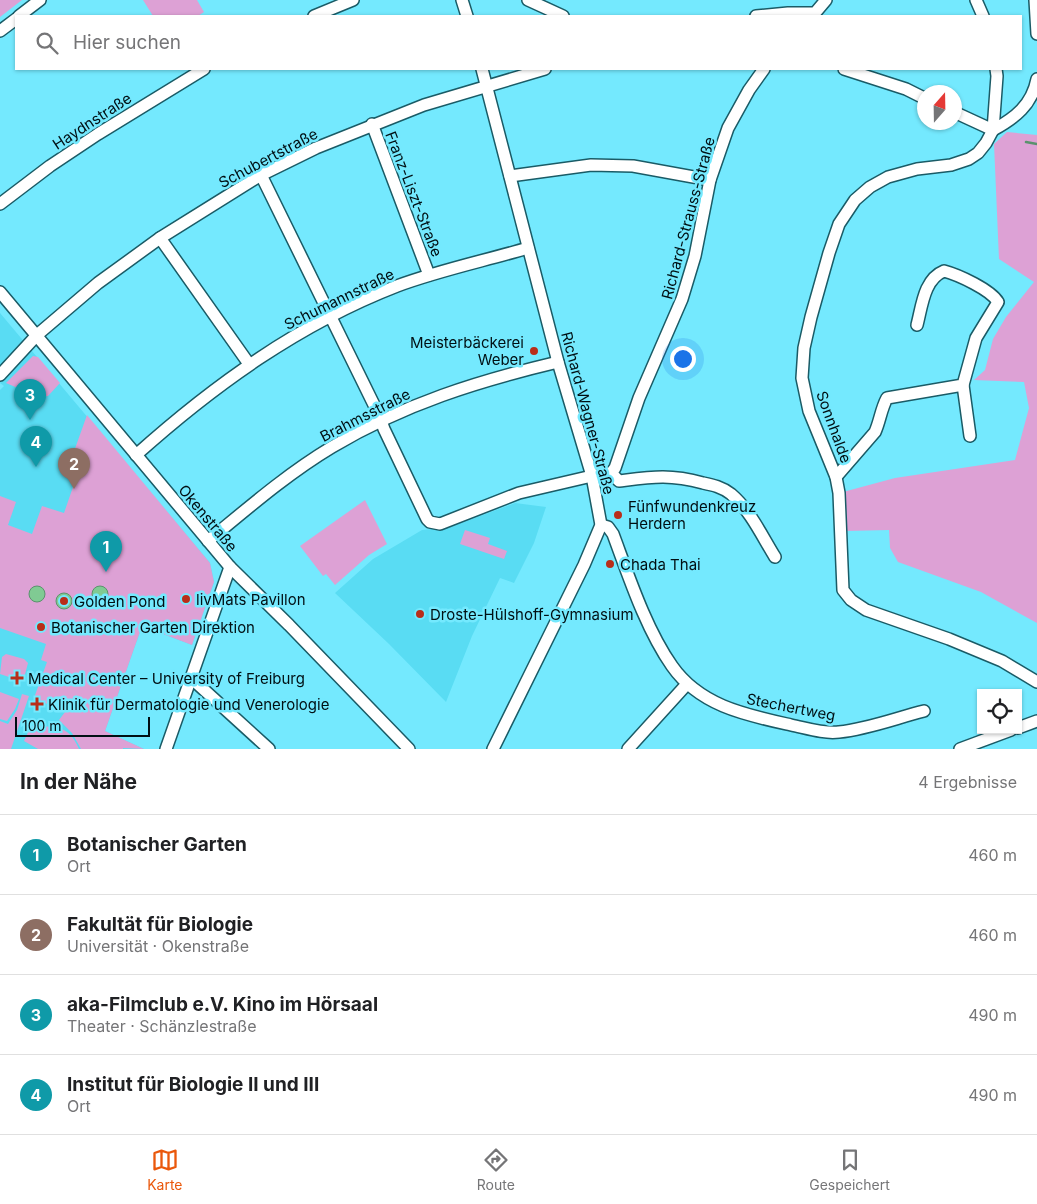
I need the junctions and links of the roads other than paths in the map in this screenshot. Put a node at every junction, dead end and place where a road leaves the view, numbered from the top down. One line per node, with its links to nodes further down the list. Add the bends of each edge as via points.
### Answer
1 (40, 0): 10 (street)
2 (353, 0): 8 (street)
3 (462, 0): 12 (street)
4 (528, 0): 13 (street)
5 (826, 0): 9 (street)
6 (976, 0): 15 (street)
7 (1035, 0): 18 (street)
8 (326, 5): 11 (street)
9 (815, 14): 14 (street)
10 (20, 15)
11 (315, 15)
12 (467, 15)
13 (561, 15)
14 (767, 15)
15 (983, 15)
16 (15, 20): 17 (street)
17 (0, 31)
18 (1037, 34)
19 (202, 70): 34 (street, Haydnstraße, via 74,150)
20 (482, 70): 26 (street, Richard-Wagner-Straße)
21 (541, 70): 26 (street, Schubertstraße)
22 (763, 70): 33 (street, Richard-Strauss-Straße, via 728,128)
23 (847, 70): 27 (street)
24 (996, 70): 30 (street, Sonnhalde)
25 (1037, 79): 30 (street, via 1023,110)
26 (488, 85): 29 (street, Schubertstraße); 32 (street, Richard-Wagner-Straße)
27 (917, 94)
28 (962, 116): 30 (street)
29 (372, 124): 31 (street, Schubertstraße); 37 (street, Franz-Liszt-Straße)
30 (993, 130): 51 (street, Sonnhalde, via 986,143 969,159 888,177 870,187 855,200 839,224 811,317 802,378 809,411)
31 (261, 175): 35 (street, Schubertstraße); 39 (street)
32 (510, 176): 33 (street, via 591,166 633,166); 36 (street, Richard-Wagner-Straße)
33 (710, 180): 49 (street, Richard-Strauss-Straße, via 695,256 682,299 639,398)
34 (0, 204)
35 (160, 238): 41 (street, Schubertstraße, via 98,284); 43 (street)
36 (528, 248): 37 (street, Schumannstraße); 42 (street, Richard-Wagner-Straße)
37 (429, 275): 39 (street, Schumannstraße)
38 (0, 292): 41 (street, Okenstraße)
39 (330, 316): 43 (street, Schumannstraße); 46 (street)
40 (917, 325): 45 (street, via 926,291 932,280 944,271 995,297 998,302 996,308 976,338)
41 (37, 336): 44 (street, Schubertstraße); 48 (street, Okenstraße)
42 (558, 362): 46 (street, Brahmsstraße, via 469,385); 50 (street, Richard-Wagner-Straße)
43 (249, 364): 48 (street, Schumannstraße)
44 (0, 375)
45 (964, 385): 47 (street); 51 (street, via 887,398 875,432)
46 (381, 421): 50 (street, via 427,518 434,524 519,493); 53 (street, Brahmsstraße, via 297,470)
47 (970, 436)
48 (136, 455): 53 (street, Okenstraße)
49 (612, 472): 50 (street); 54 (street, via 619,481 672,476 719,487 742,506)
50 (592, 476): 52 (street, Richard-Wagner-Straße)
51 (836, 477): 57 (street, Sonnhalde, via 843,590 851,600 866,610 1002,661)
52 (601, 525): 58 (street, Stechertweg, via 608,527 613,534 655,638); 66 (street)
53 (208, 541): 55 (street, Okenstraße)
54 (775, 557)
55 (230, 568): 56 (street); 65 (street, Okenstraße)
56 (191, 678): 63 (street); 64 (street)
57 (1037, 682)
58 (687, 684): 59 (street, Stechertweg, via 726,708 820,731 838,732); 67 (street)
59 (924, 711)
60 (1037, 721): 61 (street)
61 (1022, 727)
62 (1000, 734): 68 (street)
63 (166, 749)
64 (269, 749)
65 (409, 749)
66 (493, 749)
67 (628, 749)
68 (960, 749)

